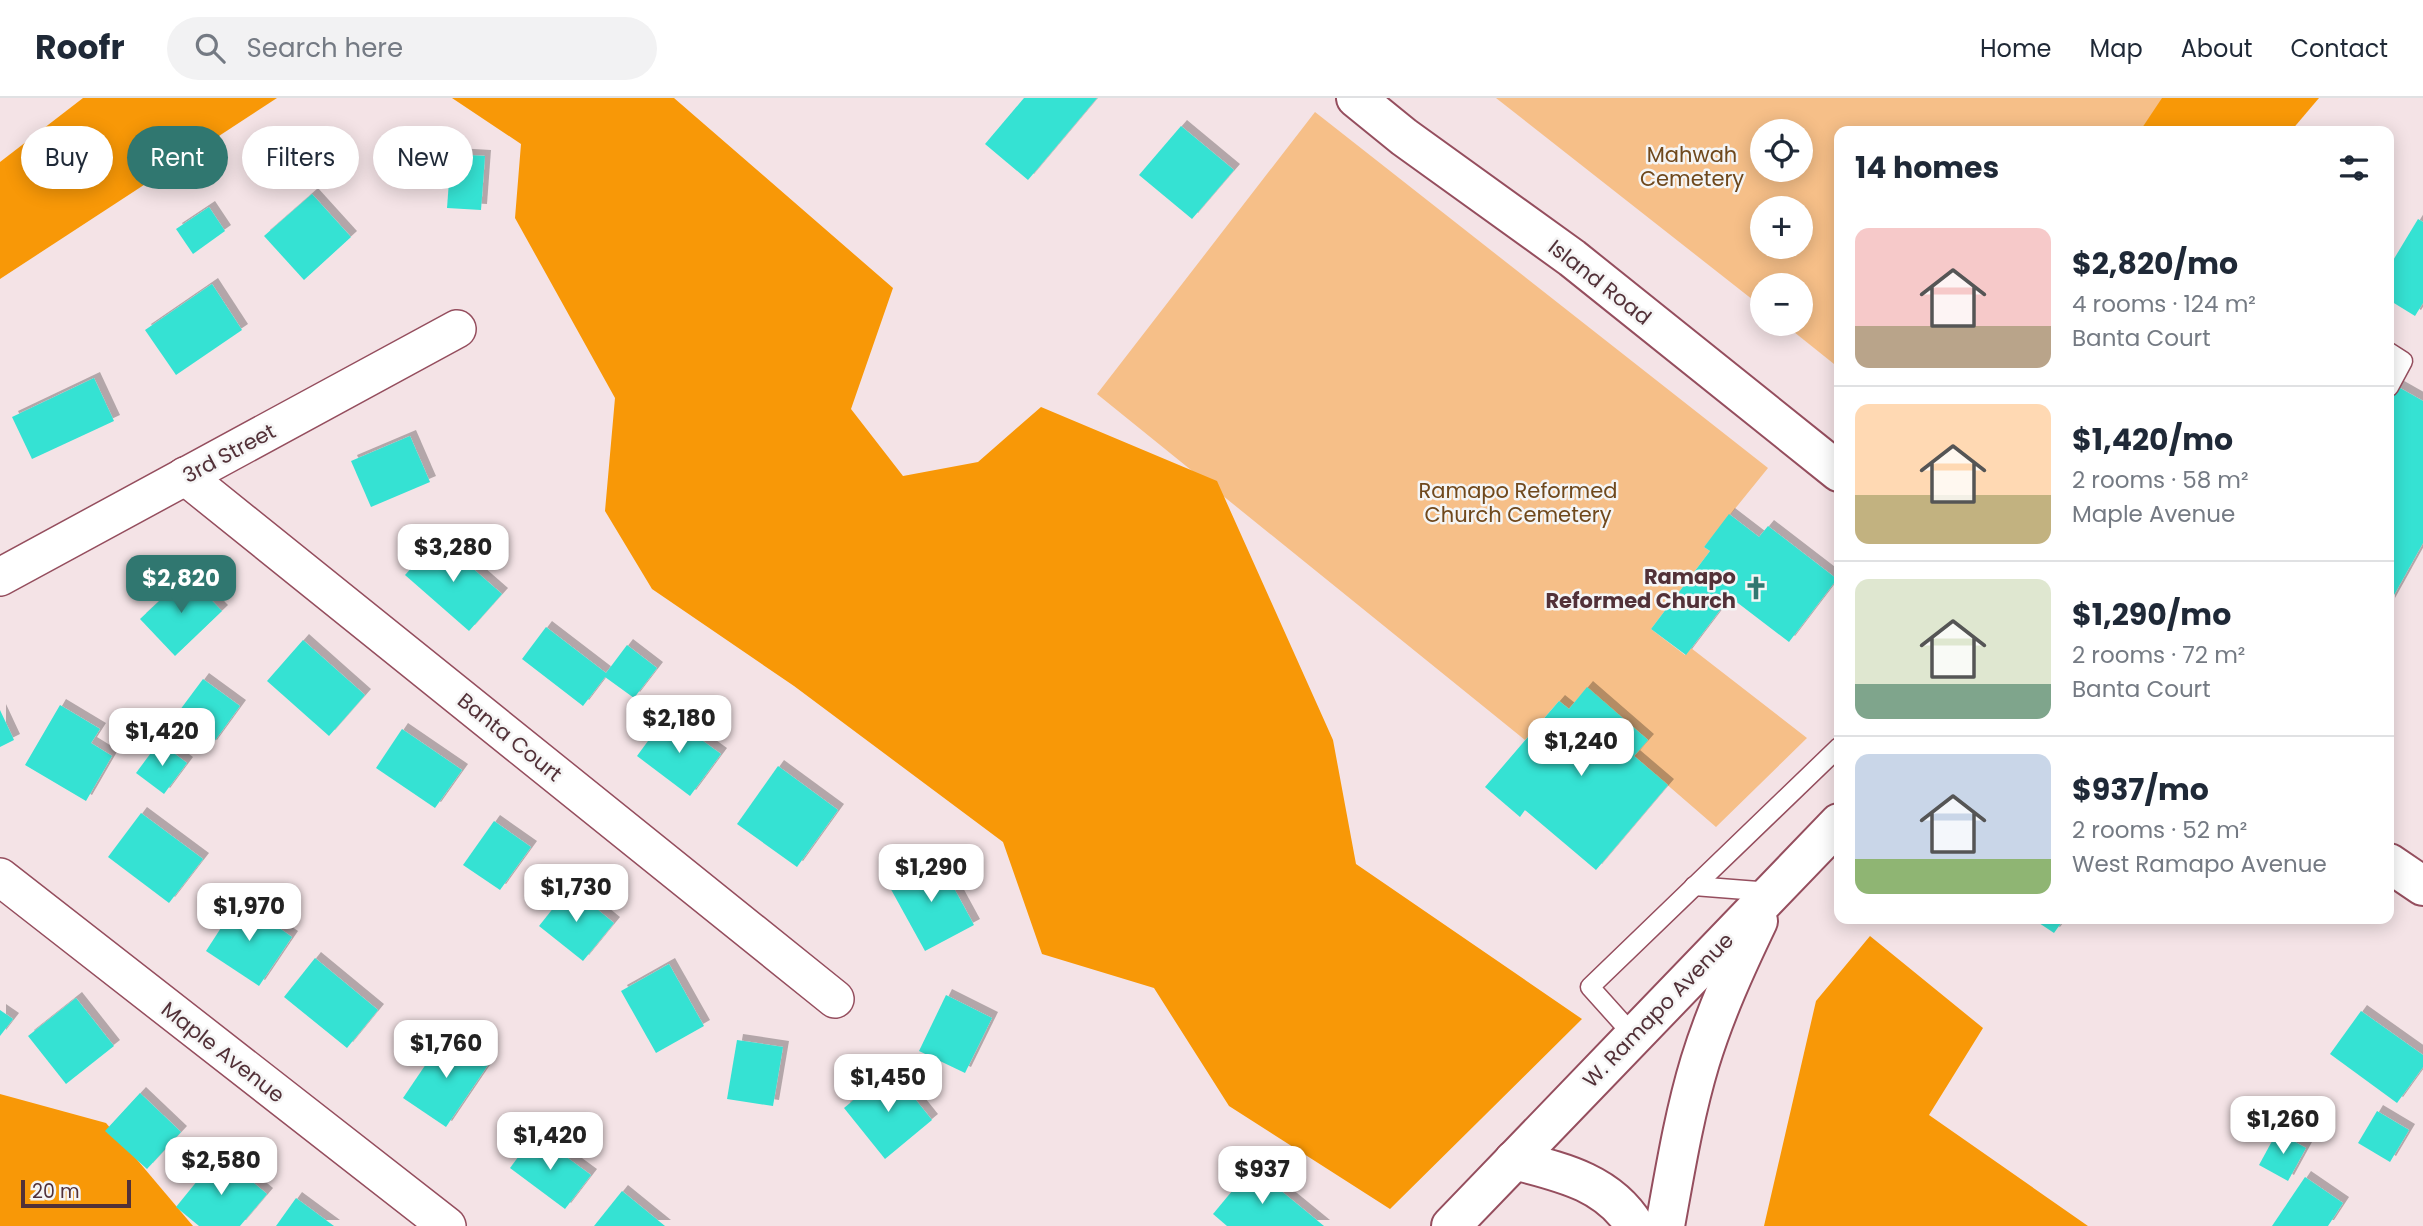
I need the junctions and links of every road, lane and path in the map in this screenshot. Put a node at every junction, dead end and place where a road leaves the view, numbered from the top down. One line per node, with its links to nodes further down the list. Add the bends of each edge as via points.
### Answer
1 (1356, 98): 5 (street, Island Road, via 1572,258)
2 (457, 329): 6 (street, 3rd Street)
3 (2394, 356): 4 (lane, via 2403,362)
4 (2394, 378)
5 (1834, 468)
6 (185, 477): 7 (street, 3rd Street); 15 (street, Banta Court)
7 (0, 577)
8 (1834, 752): 12 (lane)
9 (1834, 828): 14 (street, W. Ramapo Avenue)
10 (2394, 866): 13 (street)
11 (0, 877): 19 (street, Maple Avenue)
12 (1695, 886): 14 (lane); 16 (lane, via 1590,988)
13 (2423, 886)
14 (1772, 892): 16 (street, W. Ramapo Avenue); 22 (street, via 1729,983 1700,1061)
15 (835, 999)
16 (1634, 1036): 17 (street, W. Ramapo Avenue)
17 (1514, 1160): 18 (street, W. Ramapo Avenue); 21 (street, via 1593,1185 1621,1206)
18 (1482, 1212): 20 (street, W. Ramapo Avenue)
19 (447, 1226)
20 (1451, 1226)
21 (1635, 1226)
22 (1665, 1226)

